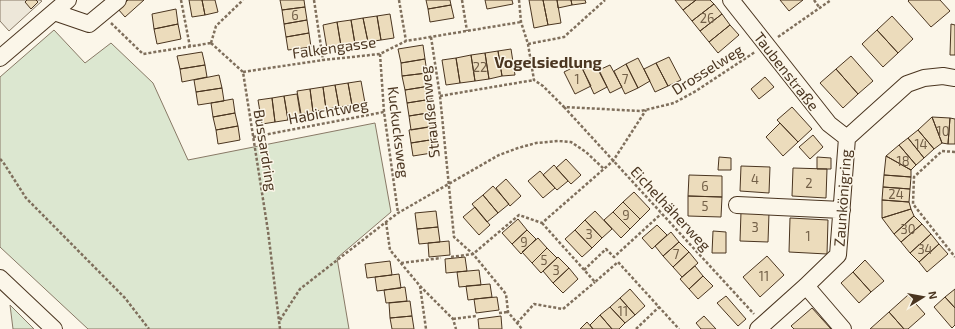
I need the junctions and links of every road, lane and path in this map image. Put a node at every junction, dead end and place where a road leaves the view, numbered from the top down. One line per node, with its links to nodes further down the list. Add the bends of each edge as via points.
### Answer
1 (68, 0): 14 (street)
2 (118, 0): 15 (street)
3 (181, 0): 23 (path)
4 (243, 0): 20 (path, via 216,26)
5 (314, 0): 26 (path)
6 (399, 0): 19 (path)
7 (462, 0): 17 (path)
8 (519, 0): 16 (path)
9 (605, 0): 21 (path, via 564,37)
10 (731, 0): 22 (street, Taubenstraße)
11 (814, 0): 13 (path)
12 (831, 0): 13 (path, Drosselweg)
13 (819, 7): 22 (path, Drosselweg)
14 (54, 12): 15 (street, via 89,24); 25 (street)
15 (102, 14): 23 (path, via 142,54)
16 (521, 22): 17 (path, Falkengasse); 21 (path)
17 (467, 31): 18 (path, Falkengasse)
18 (431, 37): 19 (path, Falkengasse); 30 (path, Straußenweg)
19 (406, 41): 24 (path, Falkengasse)
20 (211, 43): 23 (path); 27 (path)
21 (528, 44): 29 (path)
22 (766, 45): 32 (path, Drosselweg, via 674,103); 35 (street, Taubenstraße, via 829,124)
23 (190, 47)
24 (380, 54): 26 (path, Falkengasse); 33 (path, Kuckucksweg)
25 (0, 58)
26 (323, 60): 27 (path, Falkengasse)
27 (243, 72): 34 (path, Bussardring)
28 (955, 78): 35 (street, Zaunkönigring, via 924,78 907,84)
29 (534, 80): 30 (path); 31 (path)
30 (440, 96): 40 (path, Straußenweg)
31 (564, 107): 32 (path, Drosselweg); 38 (path, Eichelhäherweg)
32 (646, 110): 38 (path)
33 (384, 112): 34 (path, Habichtweg); 43 (path, Kuckucksweg)
34 (253, 137): 64 (path, Bussardring)
35 (847, 138): 42 (street, Zaunkönigring)
36 (955, 152): 50 (path, via 942,151 914,177 913,204)
37 (0, 159): 68 (path, via 26,198 126,298)
38 (613, 161): 39 (path); 44 (path, Eichelhäherweg)
39 (604, 169): 40 (path, via 571,142 558,140 536,143 498,155); 46 (path)
40 (448, 185): 43 (path); 47 (path, Straußenweg, via 454,237)
41 (737, 205): 42 (street)
42 (842, 210): 58 (street, Zaunkönigring, via 838,255)
43 (398, 213): 45 (path)
44 (661, 214): 49 (path); 66 (path, Eichelhäherweg)
45 (386, 222): 53 (path, via 390,250); 64 (path, via 300,289)
46 (542, 223): 47 (path, via 519,214); 54 (path)
47 (473, 254): 48 (path); 60 (path, Straußenweg, via 506,294)
48 (451, 257)
49 (614, 257): 52 (path); 54 (path, via 606,249)
50 (955, 257)
51 (441, 258): 53 (path)
52 (618, 262): 56 (path); 59 (path)
53 (401, 263): 57 (path)
54 (584, 270): 56 (path)
55 (0, 278): 67 (street)
56 (595, 282): 65 (path, via 563,309 534,304)
57 (420, 286): 63 (path); 70 (path)
58 (806, 286): 66 (street, Zaunkönigring); 75 (street)
59 (659, 307): 73 (path); 74 (path)
60 (508, 312): 61 (path); 65 (path)
61 (499, 313)
62 (476, 316): 63 (path)
63 (454, 319): 71 (path)
64 (280, 320): 69 (path, Bussardring)
65 (517, 323): 72 (path)
66 (760, 327)
67 (54, 329)
68 (148, 329)
69 (280, 329)
70 (426, 329)
71 (456, 329)
72 (522, 329)
73 (636, 329)
74 (679, 329)
75 (843, 329)

